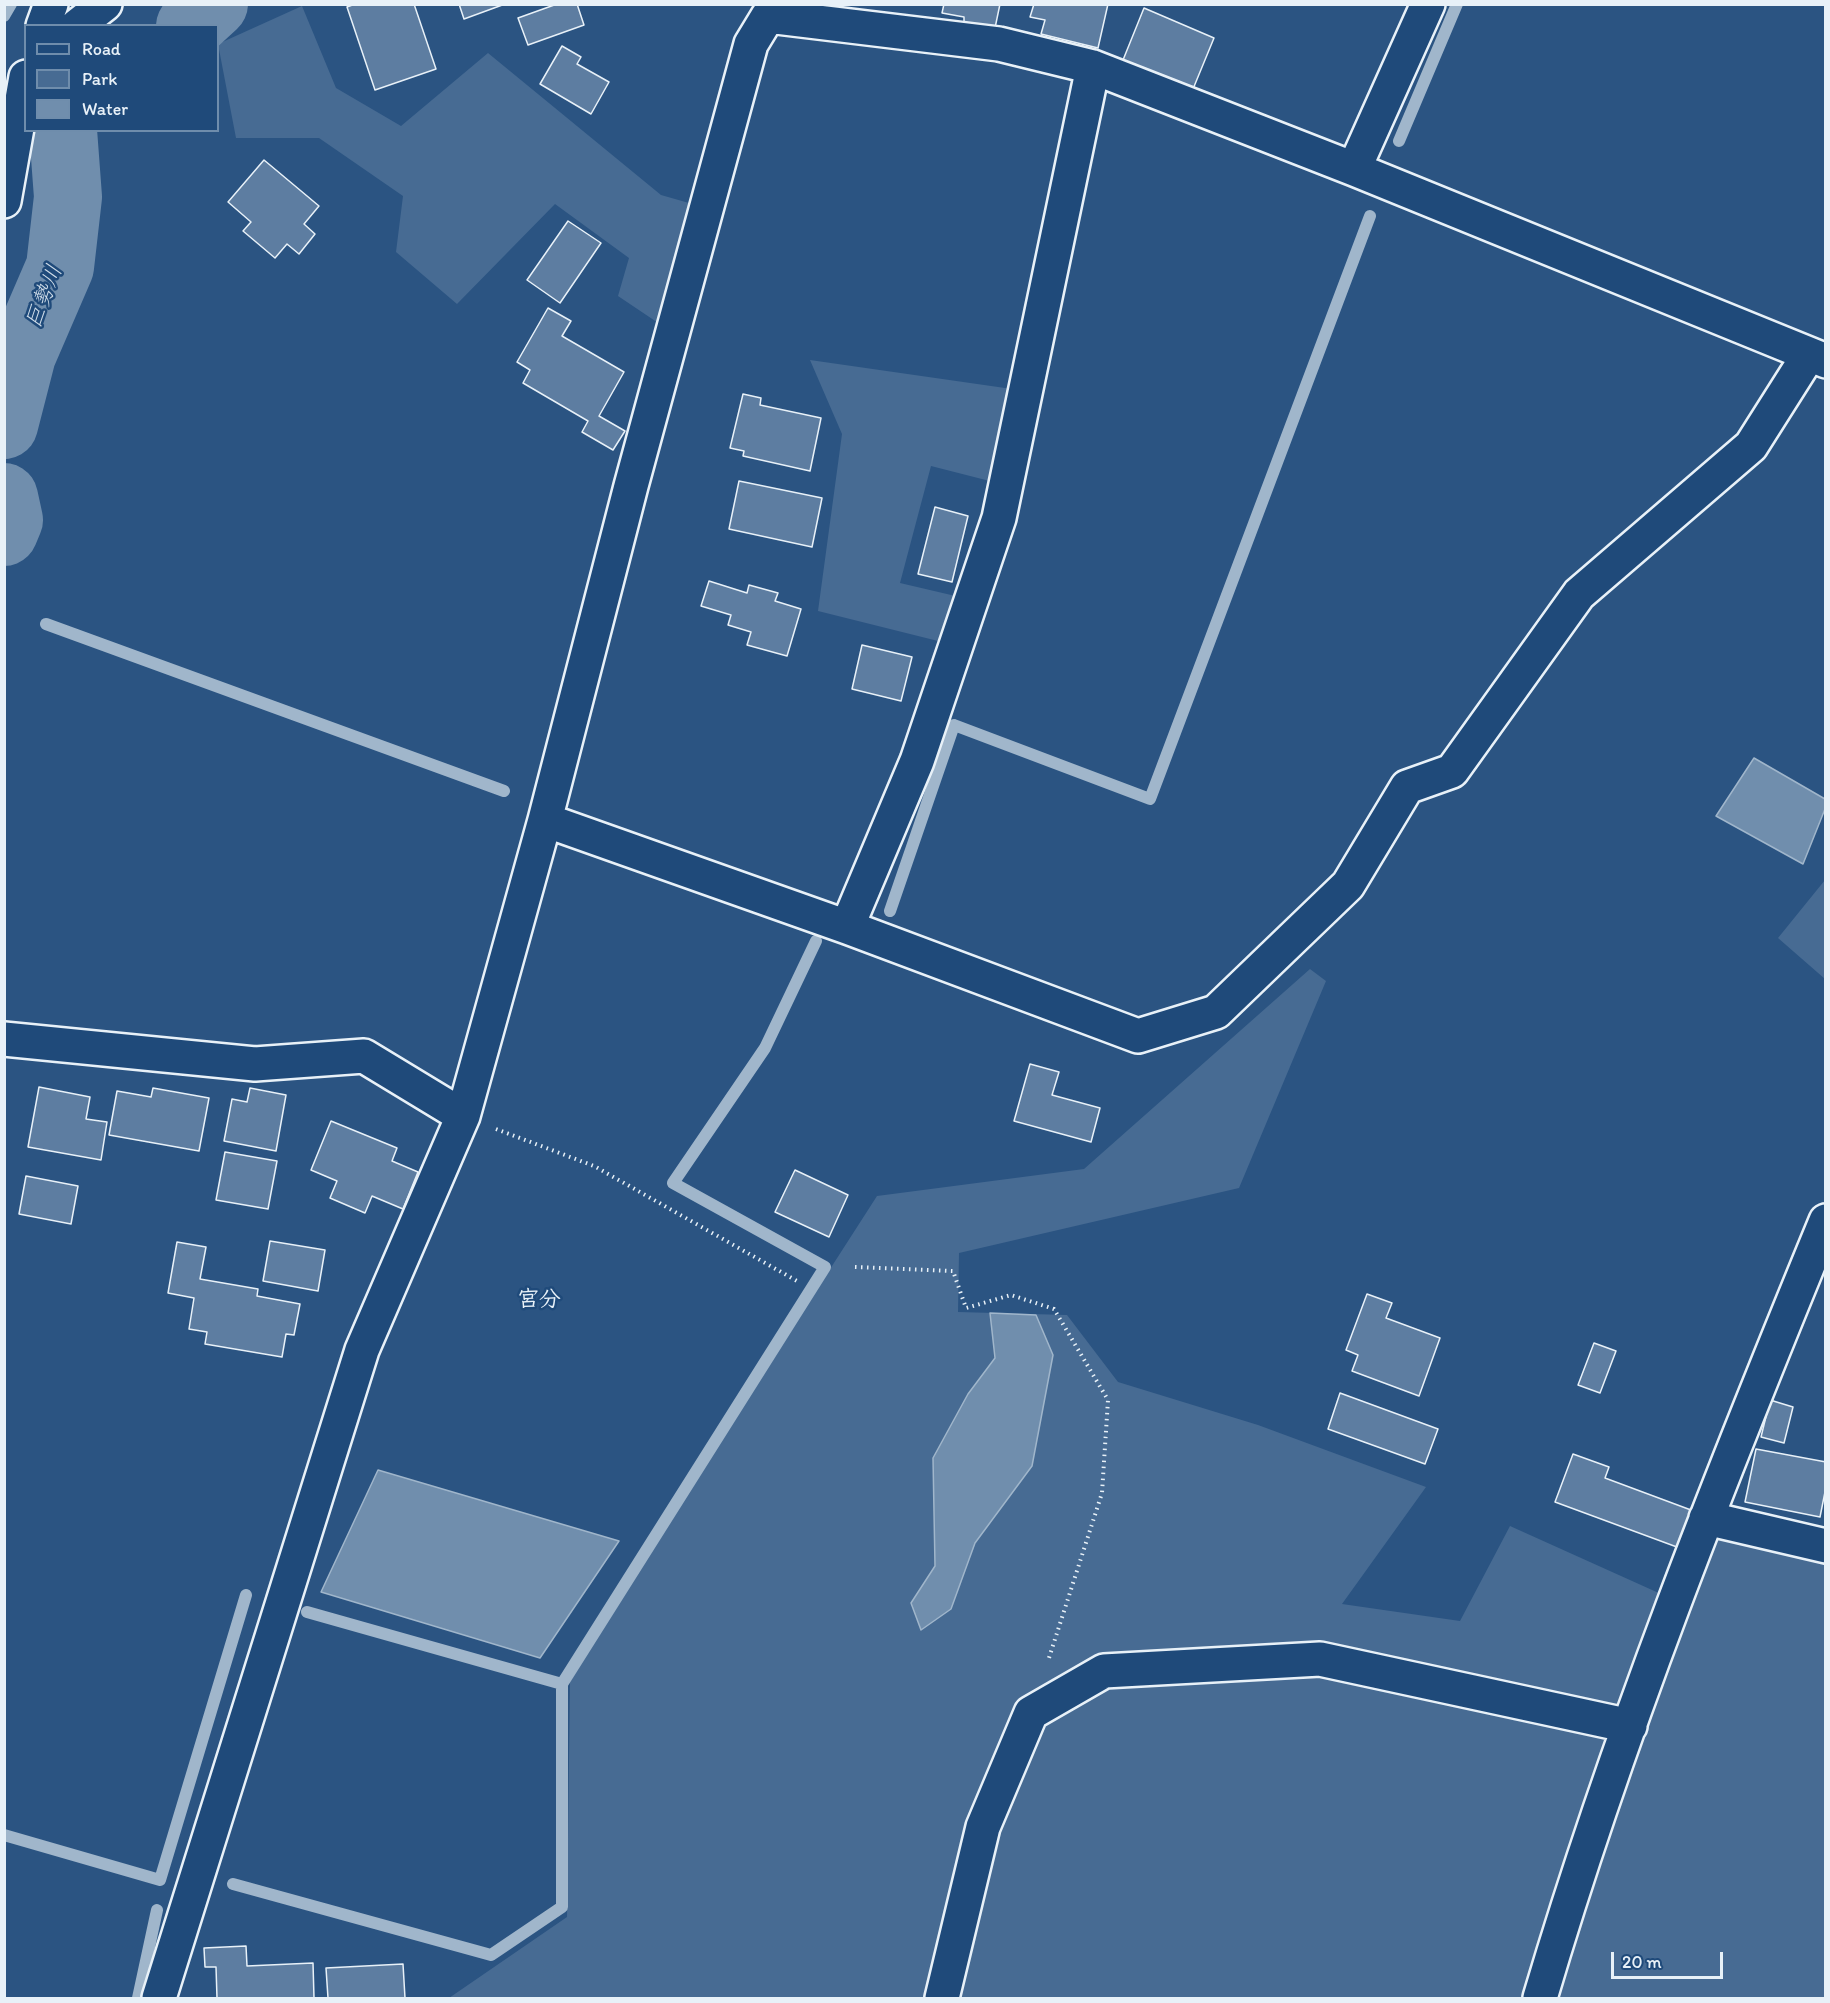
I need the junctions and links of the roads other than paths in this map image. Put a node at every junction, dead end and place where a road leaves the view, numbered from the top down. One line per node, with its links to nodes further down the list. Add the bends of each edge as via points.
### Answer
1 (51, 4): 5 (street)
2 (105, 4): 6 (street)
3 (1428, 4): 9 (street)
4 (765, 10): 7 (street, via 999,44); 12 (street, via 751,44)
5 (44, 24)
6 (80, 24)
7 (1093, 67): 9 (street); 13 (street, via 999,518 917,761)
8 (24, 88): 10 (street)
9 (1354, 168): 11 (street)
10 (4, 201)
11 (1817, 358): 13 (street, via 1751,446 1579,594 1452,771 1407,787 1348,885 1216,1012 1138,1036)
12 (545, 820): 13 (street); 15 (street)
13 (847, 927)
14 (4, 1039): 15 (street, via 255,1064 364,1056)
15 (463, 1116): 20 (street, via 362,1350)
16 (1826, 1221): 17 (street)
17 (1706, 1518): 18 (street); 19 (street)
18 (1826, 1546)
19 (1630, 1726): 21 (street, via 1320,1659 1104,1671 1031,1713 983,1827); 22 (street, via 1572,1889)
20 (159, 1998)
21 (942, 1998)
22 (1540, 1998)

